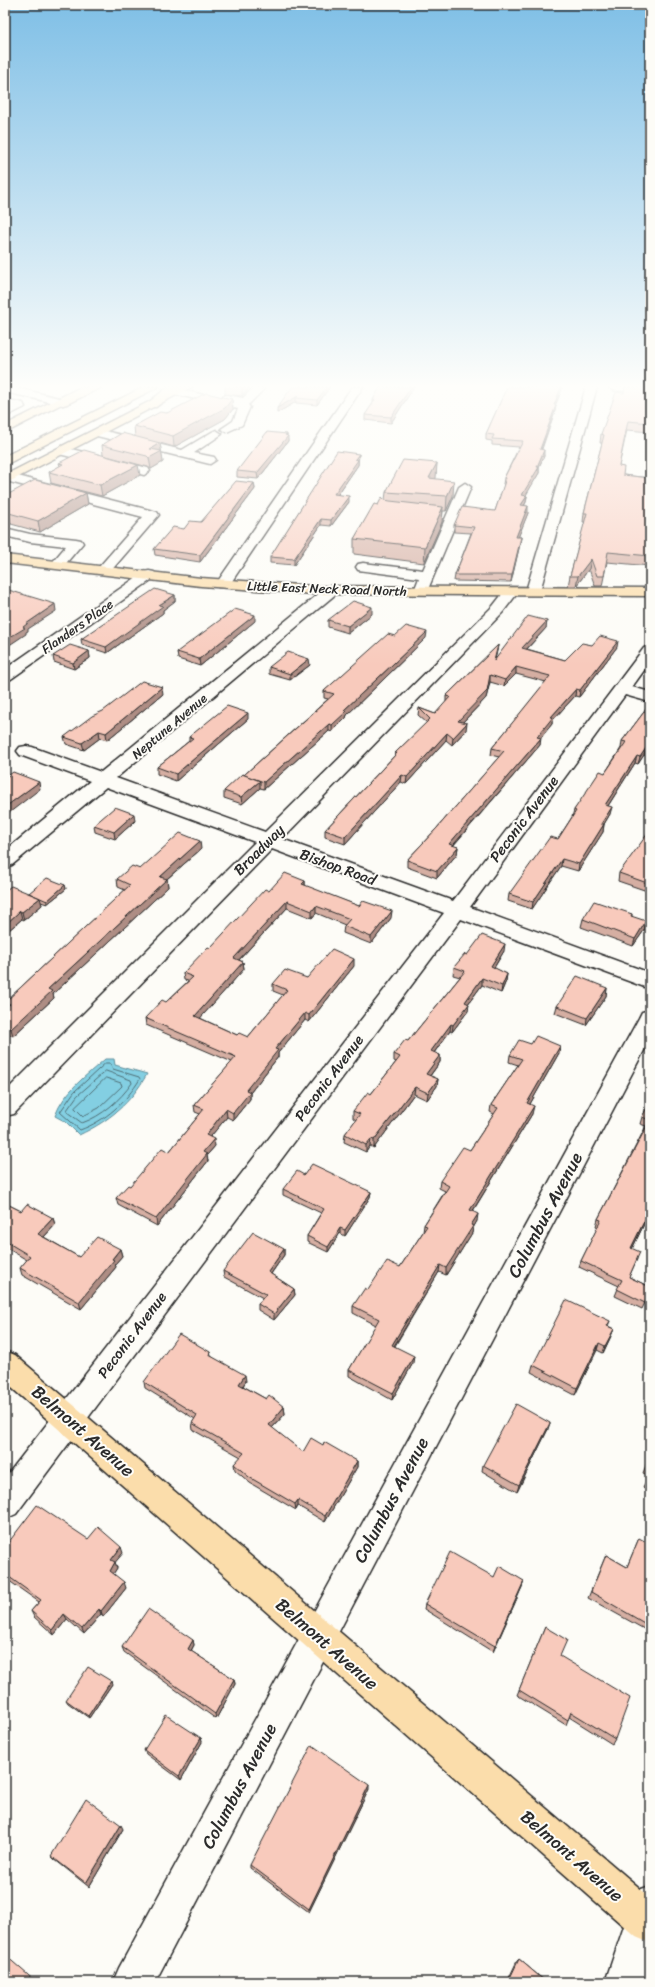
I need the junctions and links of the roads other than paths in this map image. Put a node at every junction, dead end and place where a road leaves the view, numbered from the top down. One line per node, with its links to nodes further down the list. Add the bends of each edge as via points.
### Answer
1 (10, 480): 11 (street, via 152,515)
2 (295, 480): 14 (street)
3 (565, 480): 17 (street)
4 (465, 487): 6 (street)
5 (437, 516): 6 (street)
6 (452, 518): 13 (street)
7 (5, 532): 9 (street, via 30,538 76,543)
8 (5, 559): 9 (main road, Little East Neck Road North)
9 (57, 564): 11 (main road, Little East Neck Road North)
10 (363, 567): 13 (street)
11 (104, 570): 12 (main road, Little East Neck Road North)
12 (149, 575): 14 (main road, Little East Neck Road North); 21 (street, Flanders Place)
13 (428, 575): 18 (street)
14 (223, 584): 15 (main road, Little East Neck Road North)
15 (332, 590): 18 (main road, Little East Neck Road North); 25 (street, Neptune Avenue)
16 (512, 591): 17 (main road, Little East Neck Road North); 18 (main road, Little East Neck Road North); 26 (street, Broadway, via 498,609)
17 (532, 591): 19 (main road, Little East Neck Road North)
18 (421, 592)
19 (650, 592)
20 (650, 651): 22 (street, Peconic Avenue)
21 (5, 676)
22 (621, 689): 23 (street); 28 (street, Peconic Avenue)
23 (650, 697)
24 (26, 751): 25 (street, Bishop Road)
25 (104, 780): 26 (street, Bishop Road); 27 (street, Neptune Avenue)
26 (268, 841): 28 (street, Bishop Road); 31 (street, Broadway)
27 (5, 861)
28 (457, 910): 29 (street, Bishop Road); 33 (street, Peconic Avenue)
29 (650, 981)
30 (650, 1018): 35 (street, Columbus Avenue)
31 (5, 1107)
32 (5, 1364): 33 (main road, Belmont Avenue)
33 (68, 1419): 34 (street, Peconic Avenue); 35 (main road, Belmont Avenue)
34 (5, 1503)
35 (319, 1637): 36 (main road, Belmont Avenue); 37 (street, Columbus Avenue)
36 (648, 1916): 38 (street)
37 (133, 1982)
38 (625, 1982)

